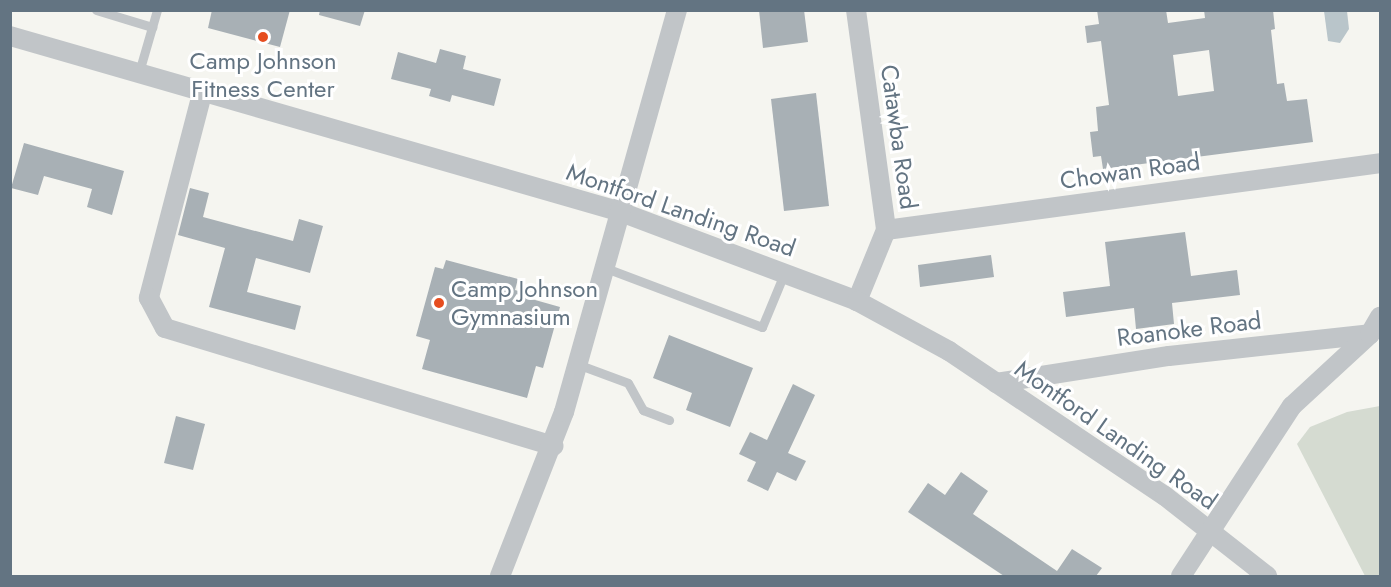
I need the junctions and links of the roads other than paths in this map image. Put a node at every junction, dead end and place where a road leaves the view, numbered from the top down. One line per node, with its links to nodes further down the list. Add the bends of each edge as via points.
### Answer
1 (96, 10): 5 (lane)
2 (157, 10): 6 (lane)
3 (677, 10): 11 (street)
4 (856, 10): 12 (street, Catawba Road)
5 (114, 13): 6 (lane)
6 (153, 27): 8 (lane)
7 (10, 36): 8 (street, Montford Landing Road)
8 (139, 72): 9 (street, Montford Landing Road)
9 (203, 90): 11 (street, Montford Landing Road); 21 (street, via 149,298 165,328)
10 (1380, 163): 12 (street, Chowan Road)
11 (618, 211): 13 (street); 14 (street, Montford Landing Road)
12 (886, 230): 15 (street, Catawba Road)
13 (603, 267): 14 (lane, via 762,327); 18 (street)
14 (784, 274): 15 (street, Montford Landing Road)
15 (857, 301): 19 (street, Montford Landing Road, via 949,351)
16 (1380, 317): 17 (street)
17 (1370, 334): 19 (street, Roanoke Road, via 1169,356); 22 (street, via 1292,406)
18 (577, 364): 20 (lane, via 628,383 643,410); 21 (street)
19 (996, 383): 22 (street, Montford Landing Road, via 1165,496)
20 (669, 420)
21 (553, 446): 23 (street)
22 (1209, 532): 24 (street); 25 (street, Montford Landing Road)
23 (501, 576)
24 (1181, 576)
25 (1267, 576)

